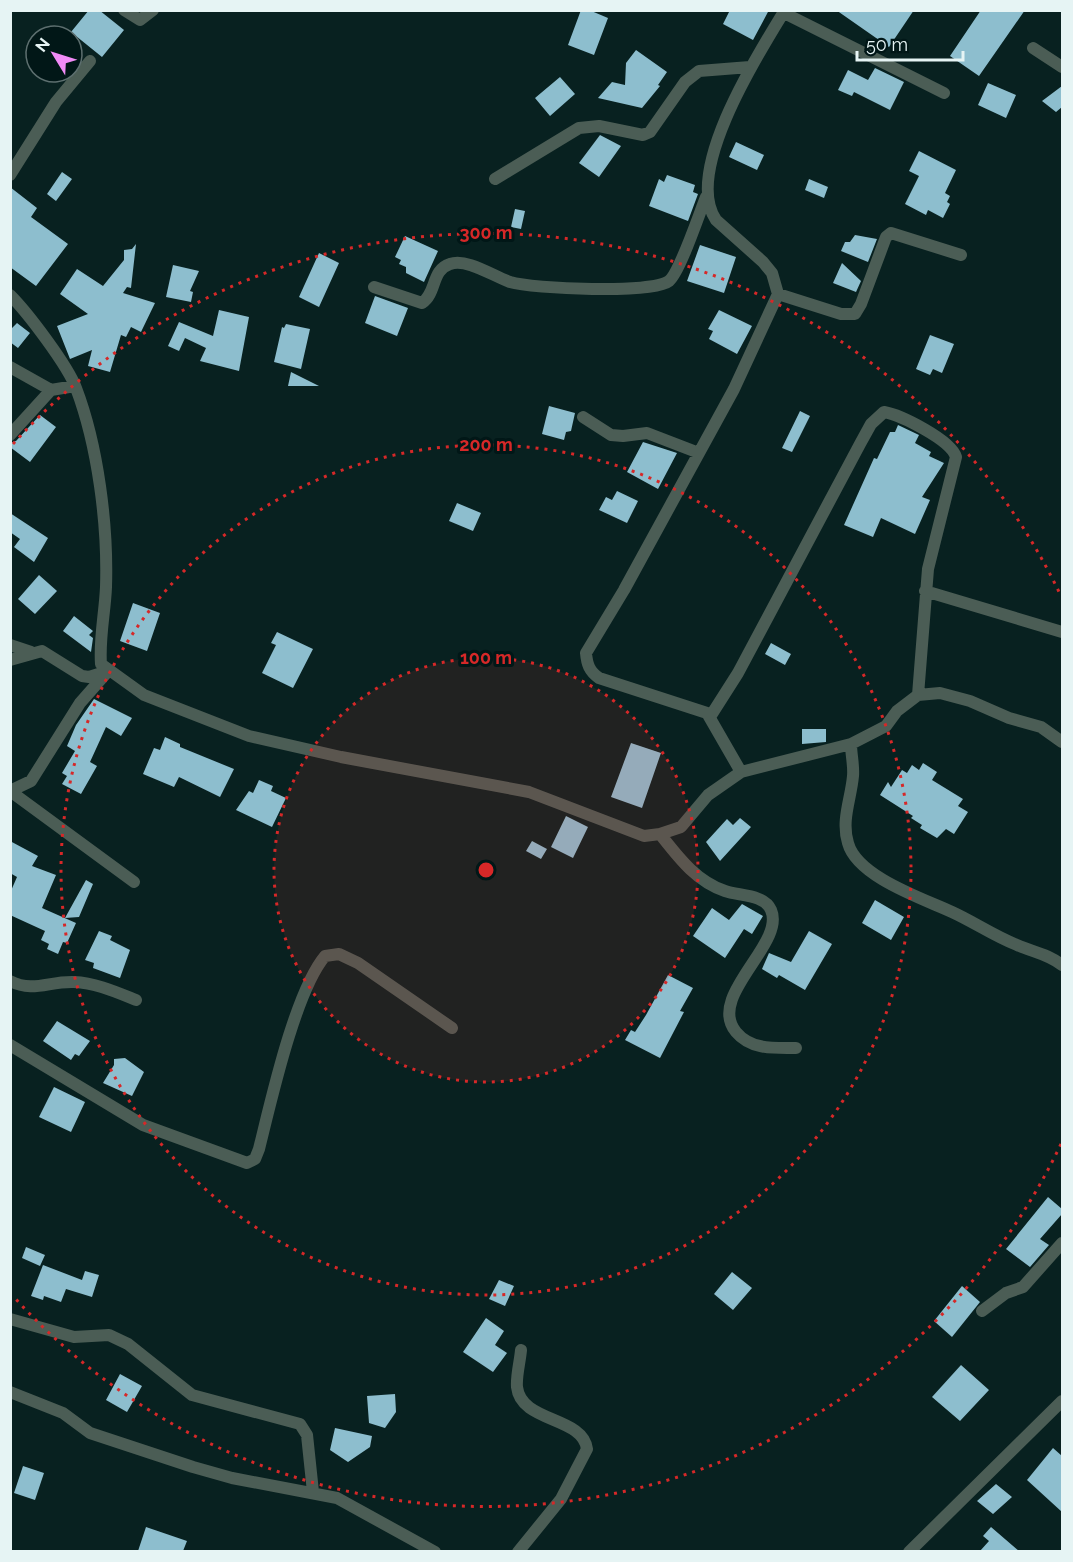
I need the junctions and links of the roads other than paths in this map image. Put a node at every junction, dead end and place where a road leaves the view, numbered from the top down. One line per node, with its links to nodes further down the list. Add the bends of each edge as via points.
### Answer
1 (124, 10): 2 (street, via 140,20)
2 (153, 10)
3 (784, 12): 6 (street); 8 (street)
4 (1034, 48): 7 (street)
5 (90, 61): 9 (street, via 56,102)
6 (750, 67): 10 (street, via 699,71 685,82 644,135 598,126 579,128); 11 (street, via 721,129)
7 (1062, 67)
8 (945, 93)
9 (10, 175)
10 (495, 179)
11 (706, 197): 13 (street, via 675,274 663,284 581,290 549,288 512,282 458,263 439,271 431,295 422,303); 14 (street, via 716,220 772,273)
12 (961, 255): 14 (street, via 891,233 855,314 841,314)
13 (374, 287)
14 (778, 294): 21 (street)
15 (10, 295): 17 (street, via 28,314)
16 (10, 367): 18 (street)
17 (75, 386): 18 (street); 27 (street, via 87,423 104,533 106,586 99,648 101,664)
18 (51, 390): 20 (street)
19 (583, 417): 21 (street, via 611,435 647,433)
20 (10, 435)
21 (699, 453): 29 (street, via 586,652 586,662 591,673 599,678)
22 (925, 591): 23 (street); 28 (street); 29 (street, via 956,457 936,438 884,412 866,434 738,673)
23 (1062, 632)
24 (10, 645): 25 (street)
25 (31, 652): 26 (street); 27 (street, via 50,654 82,676)
26 (10, 660)
27 (109, 670): 33 (street, via 81,702 31,782); 34 (street, via 144,695 249,736 529,792 644,836)
28 (918, 695): 30 (street, via 940,693 970,701 1041,728); 31 (street, via 897,711 886,726)
29 (710, 717): 32 (street)
30 (1062, 742)
31 (850, 744): 32 (street); 36 (street, via 853,775 845,828 848,846 858,859 901,890)
32 (741, 772): 34 (street, via 708,795 681,827)
33 (10, 791): 35 (street)
34 (660, 834): 41 (street, via 686,868 724,891 756,899 771,908 768,934 734,993 730,1017 741,1038 754,1045)
35 (134, 882)
36 (1062, 965)
37 (10, 981): 38 (street, via 31,989 57,982 91,983)
38 (136, 1000)
39 (452, 1028): 40 (street, via 358,963 339,954 325,957 312,976 296,1018 259,1149 255,1159 247,1163 143,1125)
40 (10, 1046)
41 (796, 1048)
42 (1062, 1243): 43 (street, via 1023,1287 1006,1293)
43 (982, 1311)
44 (10, 1319): 48 (street, via 74,1337 109,1335 128,1344 192,1395 300,1424 307,1434)
45 (521, 1350): 50 (street, via 517,1382 522,1400 529,1408 578,1433 586,1449 561,1499)
46 (10, 1392): 48 (street, via 63,1413 90,1433 232,1478)
47 (1062, 1401): 51 (street)
48 (313, 1492): 49 (street, via 337,1498)
49 (435, 1551)
50 (518, 1551)
51 (909, 1551)

